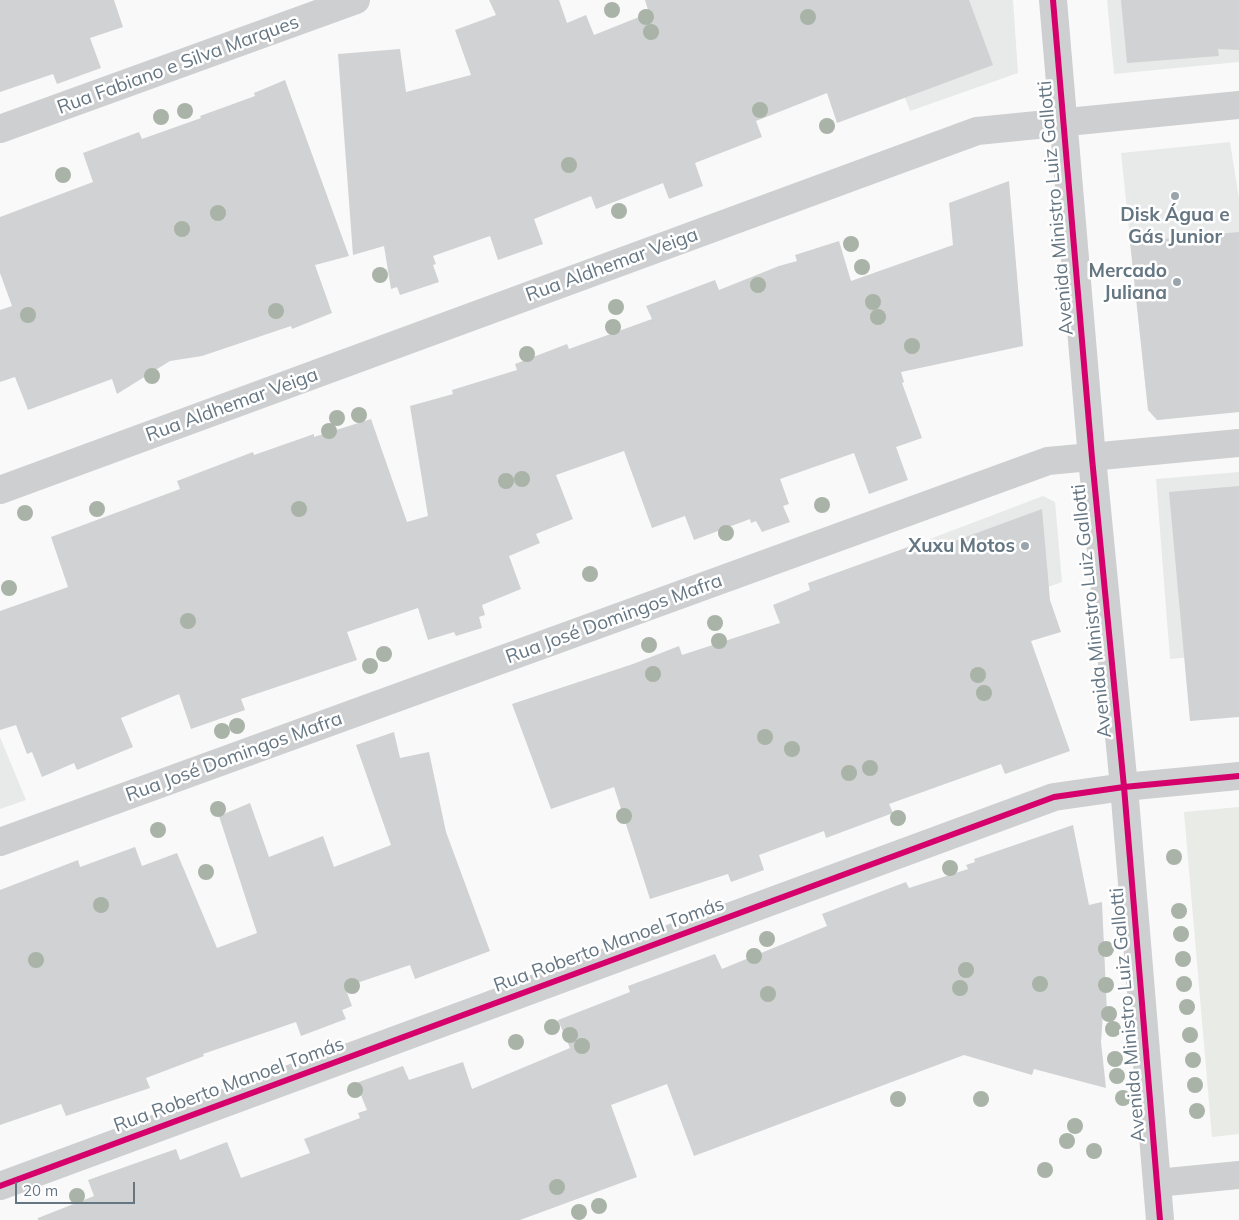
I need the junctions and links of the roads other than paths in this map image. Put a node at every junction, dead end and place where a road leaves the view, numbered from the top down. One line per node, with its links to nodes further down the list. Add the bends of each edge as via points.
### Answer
1 (356, 0): 5 (street, Rua Fabiano e Silva Marques)
2 (1053, 0): 4 (street, Avenida Ministro Luiz Gallotti)
3 (1239, 105): 4 (street, Rua Aldhemar Veiga)
4 (1063, 122): 7 (street, Avenida Ministro Luiz Gallotti); 8 (street, Rua Aldhemar Veiga, via 977,131)
5 (0, 129)
6 (1239, 443): 7 (street, Rua José Domingos Mafra)
7 (1092, 458): 10 (street, Avenida Ministro Luiz Gallotti); 11 (street, Rua José Domingos Mafra, via 1048,461)
8 (0, 490)
9 (1239, 776): 10 (street, Rua Roberto Manoel Tomás)
10 (1124, 787): 13 (street, Avenida Ministro Luiz Gallotti); 14 (street, Rua Roberto Manoel Tomás, via 1054,797)
11 (0, 842)
12 (1239, 1175): 13 (street)
13 (1157, 1183): 15 (street, Avenida Ministro Luiz Gallotti)
14 (0, 1186)
15 (1160, 1220)

